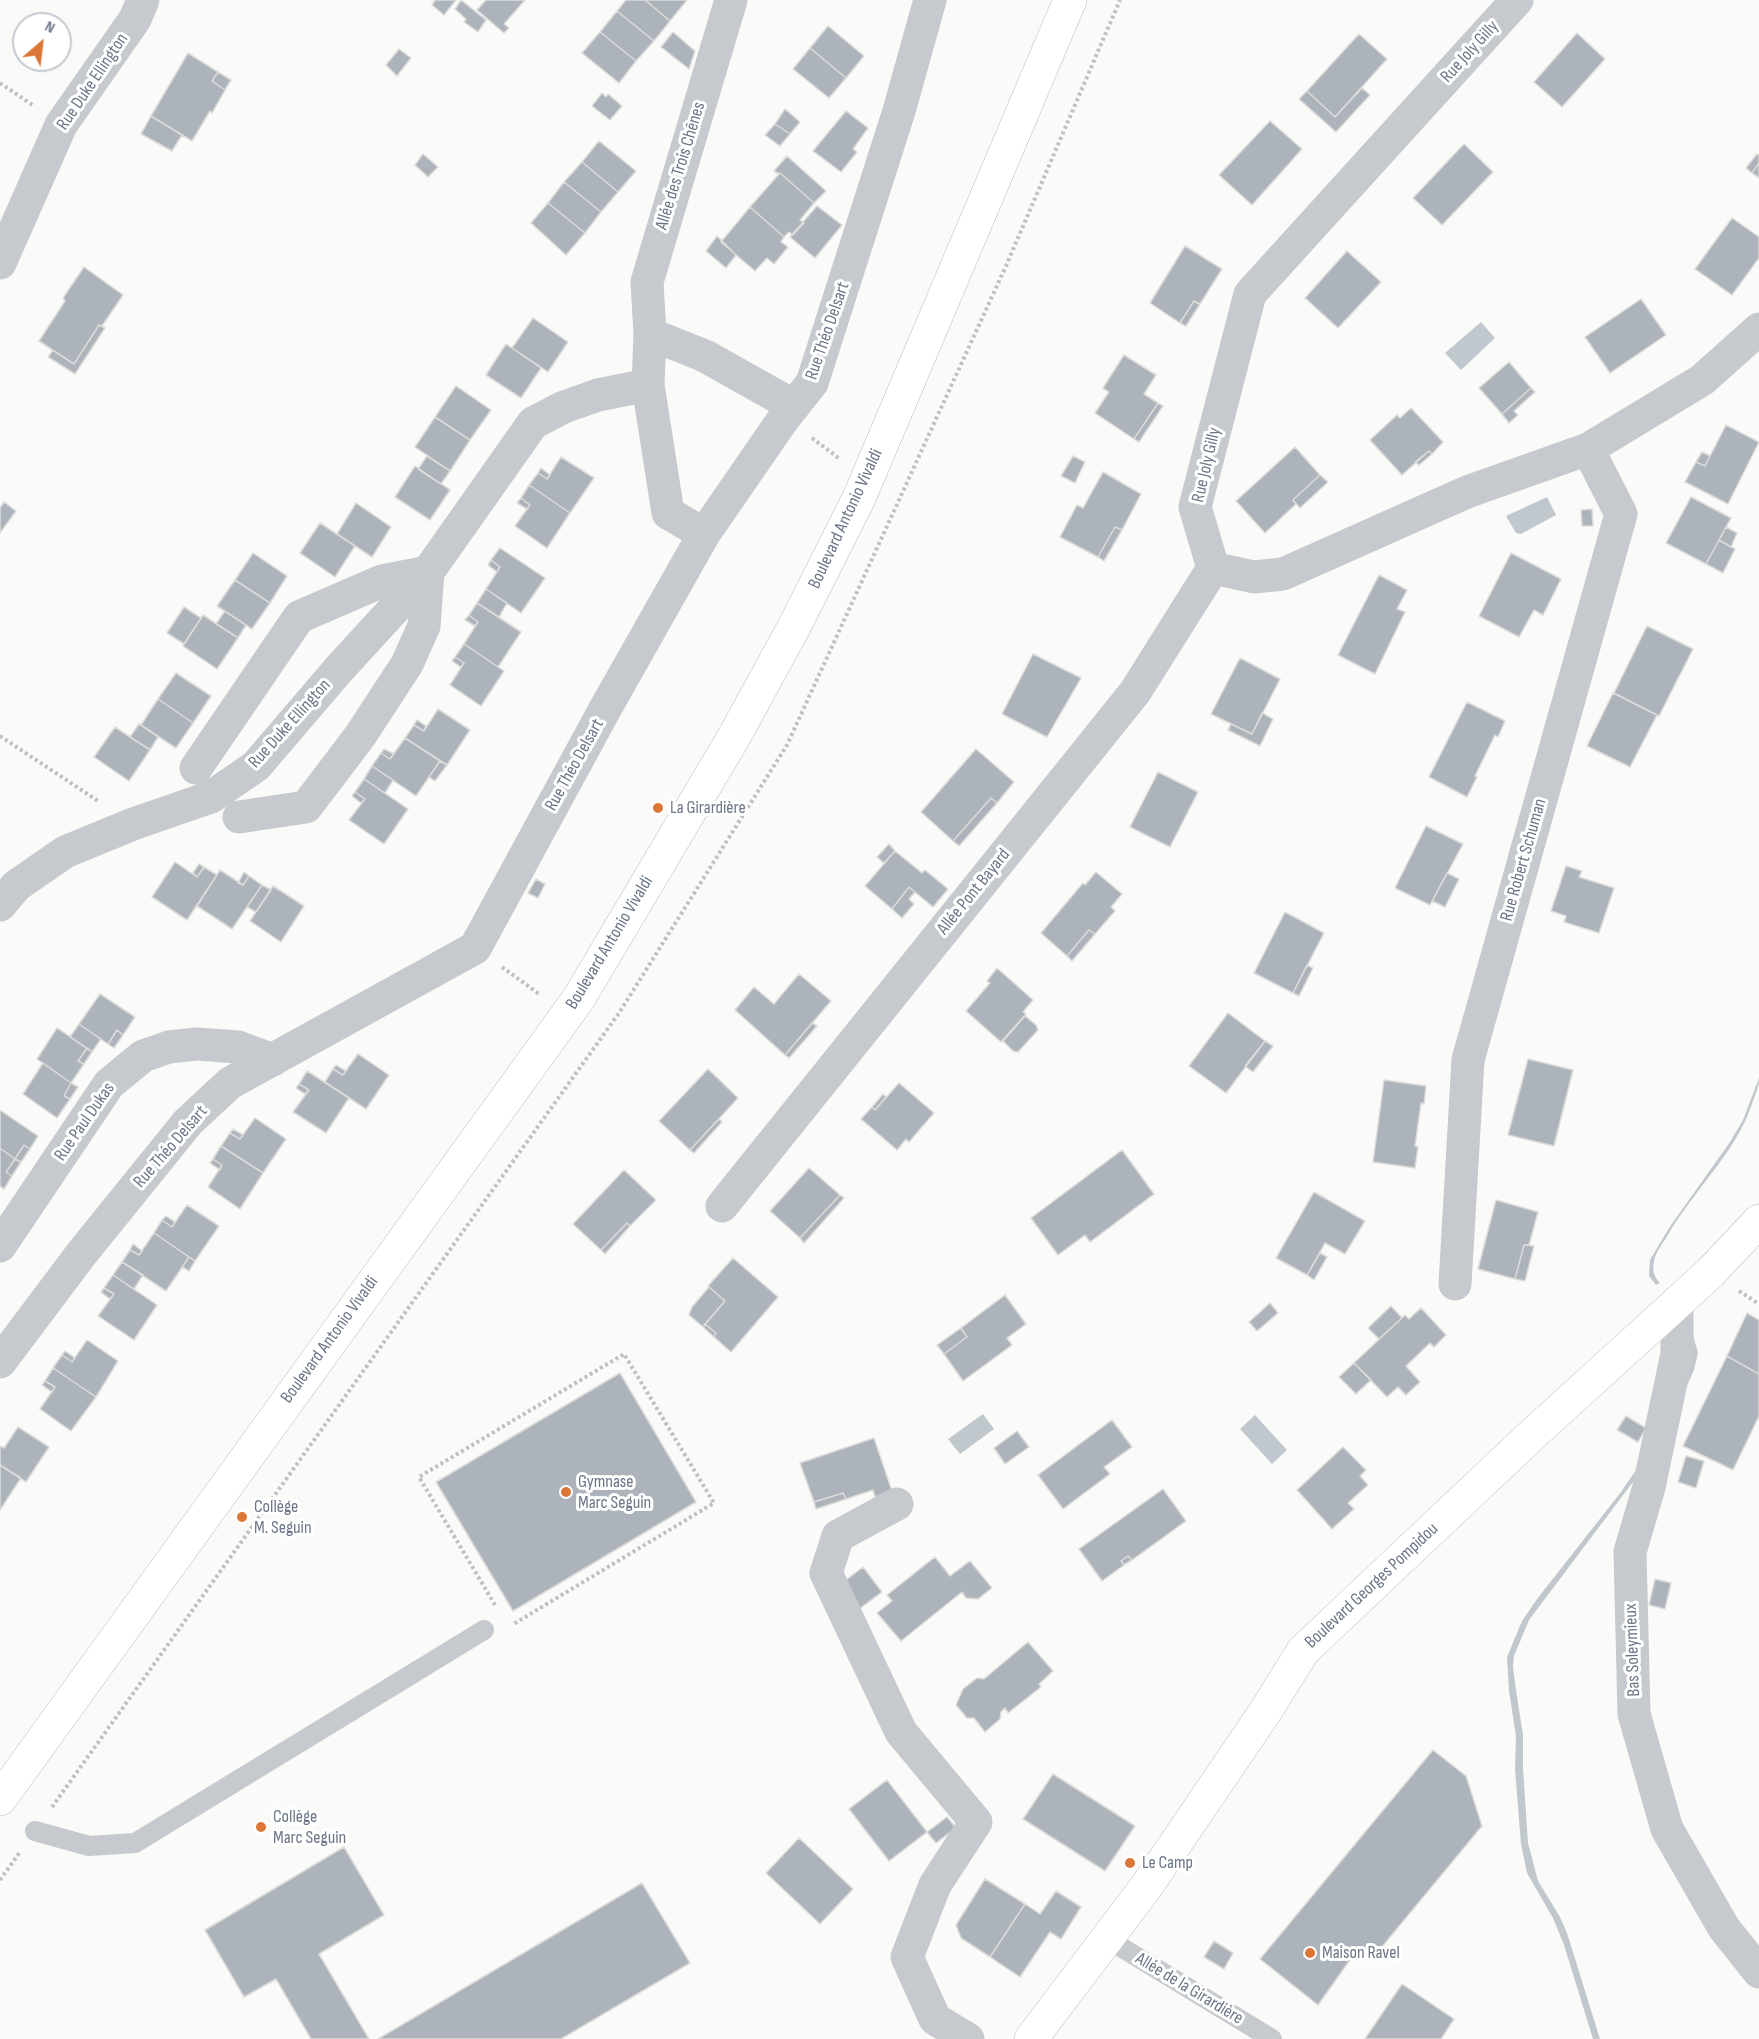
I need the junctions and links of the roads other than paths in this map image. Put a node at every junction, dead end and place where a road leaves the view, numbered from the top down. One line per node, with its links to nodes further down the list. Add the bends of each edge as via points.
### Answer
1 (143, 0): 6 (street, Rue Duke Ellington, via 135,19 61,125)
2 (731, 0): 8 (street, Allée des Trois Chênes, via 647,282)
3 (930, 0): 10 (street, Rue Théo Delsart, via 812,384)
4 (1070, 0): 27 (street, Boulevard Antonio Vivaldi, via 859,498 735,735 579,998)
5 (1517, 0): 13 (street, Rue Joly Gilly, via 1250,294 1195,507)
6 (0, 263)
7 (1759, 329): 11 (street, via 1702,380)
8 (650, 334): 9 (street, Allée des Trois Chênes); 10 (street, via 705,356)
9 (648, 385): 12 (street, Allée des Trois Chênes, via 668,513); 14 (street, Rue Duke Ellington, via 598,395 533,423)
10 (789, 412): 12 (street, Rue Théo Delsart)
11 (1588, 449): 13 (street, via 1467,492 1283,574 1254,577); 22 (street, Rue Robert Schuman, via 1621,514 1468,1060)
12 (704, 534): 18 (street, Rue Théo Delsart, via 475,948)
13 (1213, 568): 19 (street, Allée Pont Bayard, via 1135,692)
14 (428, 572): 15 (street, via 382,581 299,617); 16 (street, via 424,626 407,664 306,807); 17 (street, Rue Duke Ellington, via 256,766 211,797 65,852 16,886)
15 (196, 768)
16 (239, 817)
17 (0, 905)
18 (273, 1060): 21 (street, Rue Paul Dukas, via 238,1047 197,1044 169,1047 143,1056 109,1084); 24 (street, Rue Théo Delsart, via 230,1083 188,1122)
19 (722, 1206)
20 (1759, 1221): 23 (street, Boulevard Georges Pompidou)
21 (0, 1246)
22 (1455, 1284)
23 (1677, 1302): 29 (street, Boulevard Georges Pompidou, via 1303,1651 1146,1887); 30 (street, Bas Soleymieux, via 1677,1354 1649,1487 1630,1552 1634,1714 1667,1829 1724,1928)
24 (0, 1362)
25 (897, 1504): 31 (street, via 838,1536 826,1573 901,1732 976,1822 935,1885 907,1957 935,2019)
26 (484, 1630): 28 (lane, via 135,1843 89,1846)
27 (0, 1799)
28 (35, 1830)
29 (1106, 1938): 32 (street, Boulevard Georges Pompidou); 33 (lane, Allée de la Girardière)
30 (1759, 1972)
31 (968, 2039)
32 (1030, 2039)
33 (1272, 2039)

